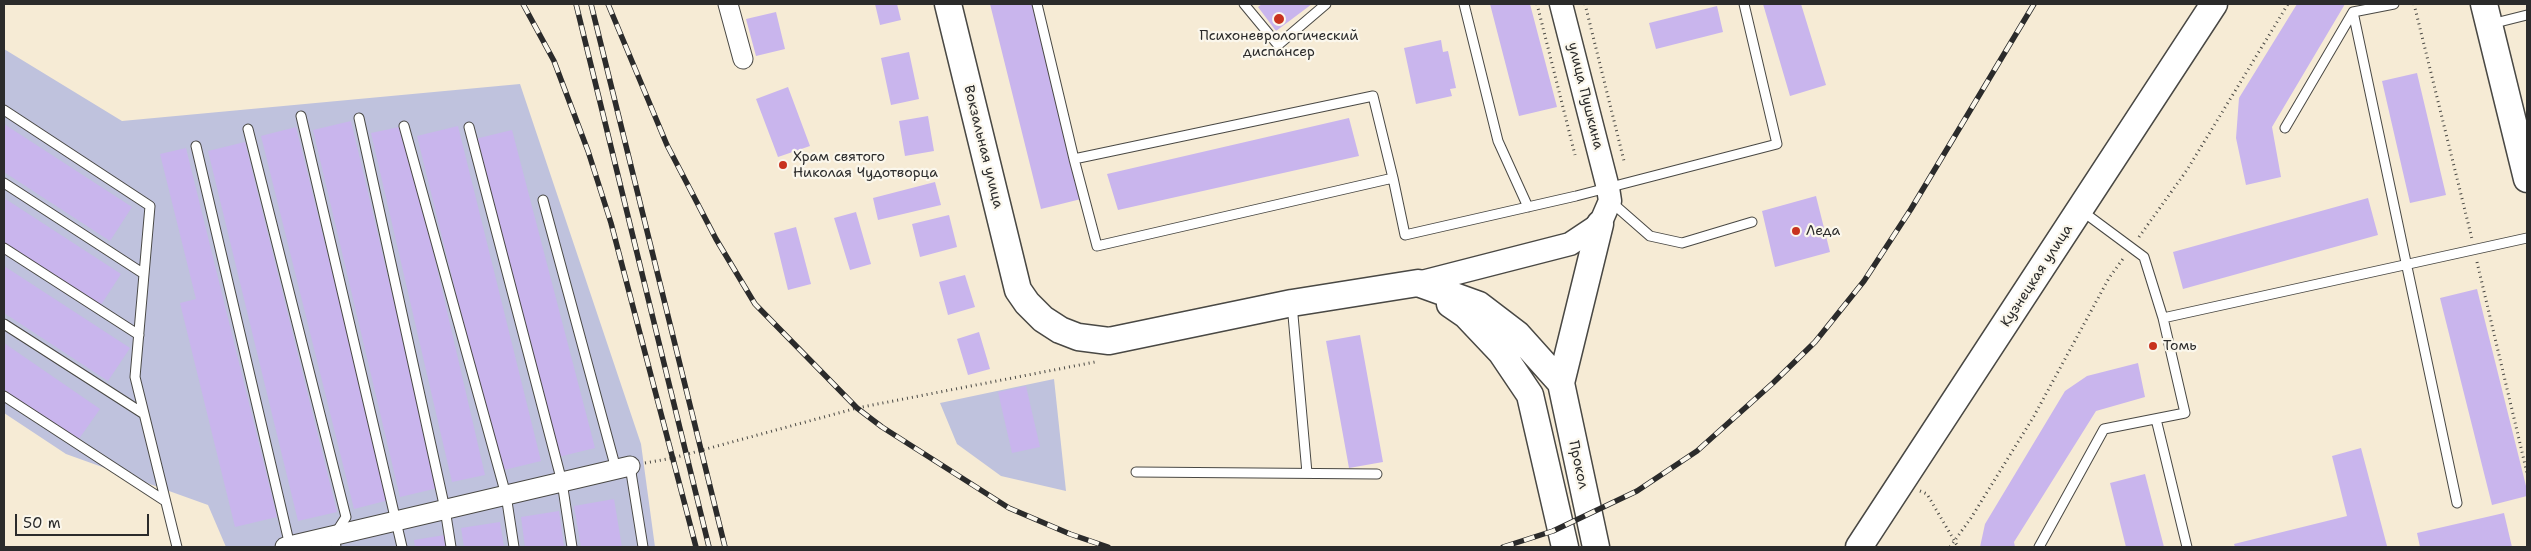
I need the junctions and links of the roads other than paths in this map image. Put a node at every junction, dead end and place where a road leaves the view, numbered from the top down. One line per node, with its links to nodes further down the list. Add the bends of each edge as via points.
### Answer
1 (728, 4): 14 (street)
2 (948, 4): 37 (main road, Вокзальная улица, via 1018,290 1043,319 1060,330 1108,340)
3 (1037, 4): 23 (lane)
4 (1244, 4): 5 (lane, via 1278,45)
5 (1326, 4)
6 (1464, 4): 29 (lane, via 1498,141)
7 (1562, 4): 27 (street, улица Пушкина)
8 (1744, 4): 27 (lane, via 1777,144)
9 (2214, 4): 30 (main road, Кузнецкая улица)
10 (2394, 4): 11 (lane)
11 (2353, 12): 20 (lane); 34 (lane)
12 (2486, 14): 13 (lane); 25 (main road)
13 (2527, 15)
14 (743, 59)
15 (4, 110): 35 (lane, via 150,206)
16 (301, 116): 54 (lane)
17 (359, 118): 53 (lane)
18 (404, 126): 50 (lane)
19 (469, 127): 49 (lane)
20 (2284, 128)
21 (248, 129): 55 (lane, via 346,517)
22 (196, 146): 57 (lane)
23 (1074, 159): 24 (lane, via 1373,96); 24 (lane, via 1097,246)
24 (1393, 178): 29 (lane, via 1405,235)
25 (2527, 179)
26 (4, 183): 35 (lane)
27 (1612, 199): 29 (lane); 31 (lane, via 1650,236 1682,242); 36 (street, via 1570,244); 41 (main road)
28 (543, 200): 45 (lane)
29 (1528, 207)
30 (2080, 209): 38 (lane, via 2144,257); 65 (main road, Кузнецкая улица)
31 (1752, 222)
32 (2527, 238): 34 (lane)
33 (4, 248): 40 (lane)
34 (2406, 264): 38 (lane); 52 (lane)
35 (144, 274): 40 (lane)
36 (1418, 283): 37 (main road); 41 (main road, via 1480,305 1517,334); 63 (main road, via 1466,314 1501,352 1530,395)
37 (1292, 303): 47 (lane)
38 (2163, 318): 44 (lane, via 2185,413)
39 (4, 324): 43 (lane)
40 (139, 335): 43 (lane, via 135,377)
41 (1561, 383): 64 (main road, Прокол)
42 (4, 396): 51 (lane)
43 (144, 414): 51 (lane)
44 (2156, 419): 66 (lane, via 2104,429); 67 (lane)
45 (623, 468): 49 (street); 62 (lane)
46 (1136, 472): 47 (lane)
47 (1307, 473): 48 (lane)
48 (1376, 474)
49 (562, 482): 50 (street); 61 (lane)
50 (506, 495): 53 (street); 60 (lane)
51 (166, 501): 56 (lane)
52 (2457, 503)
53 (445, 510): 54 (street); 59 (lane)
54 (398, 521): 55 (street); 58 (lane)
55 (335, 541): 57 (street)
56 (177, 547)
57 (288, 547)
58 (402, 547)
59 (452, 547)
60 (514, 547)
61 (572, 547)
62 (643, 547)
63 (1565, 547)
64 (1596, 547)
65 (1859, 547)
66 (2039, 547)
67 (2187, 547)

